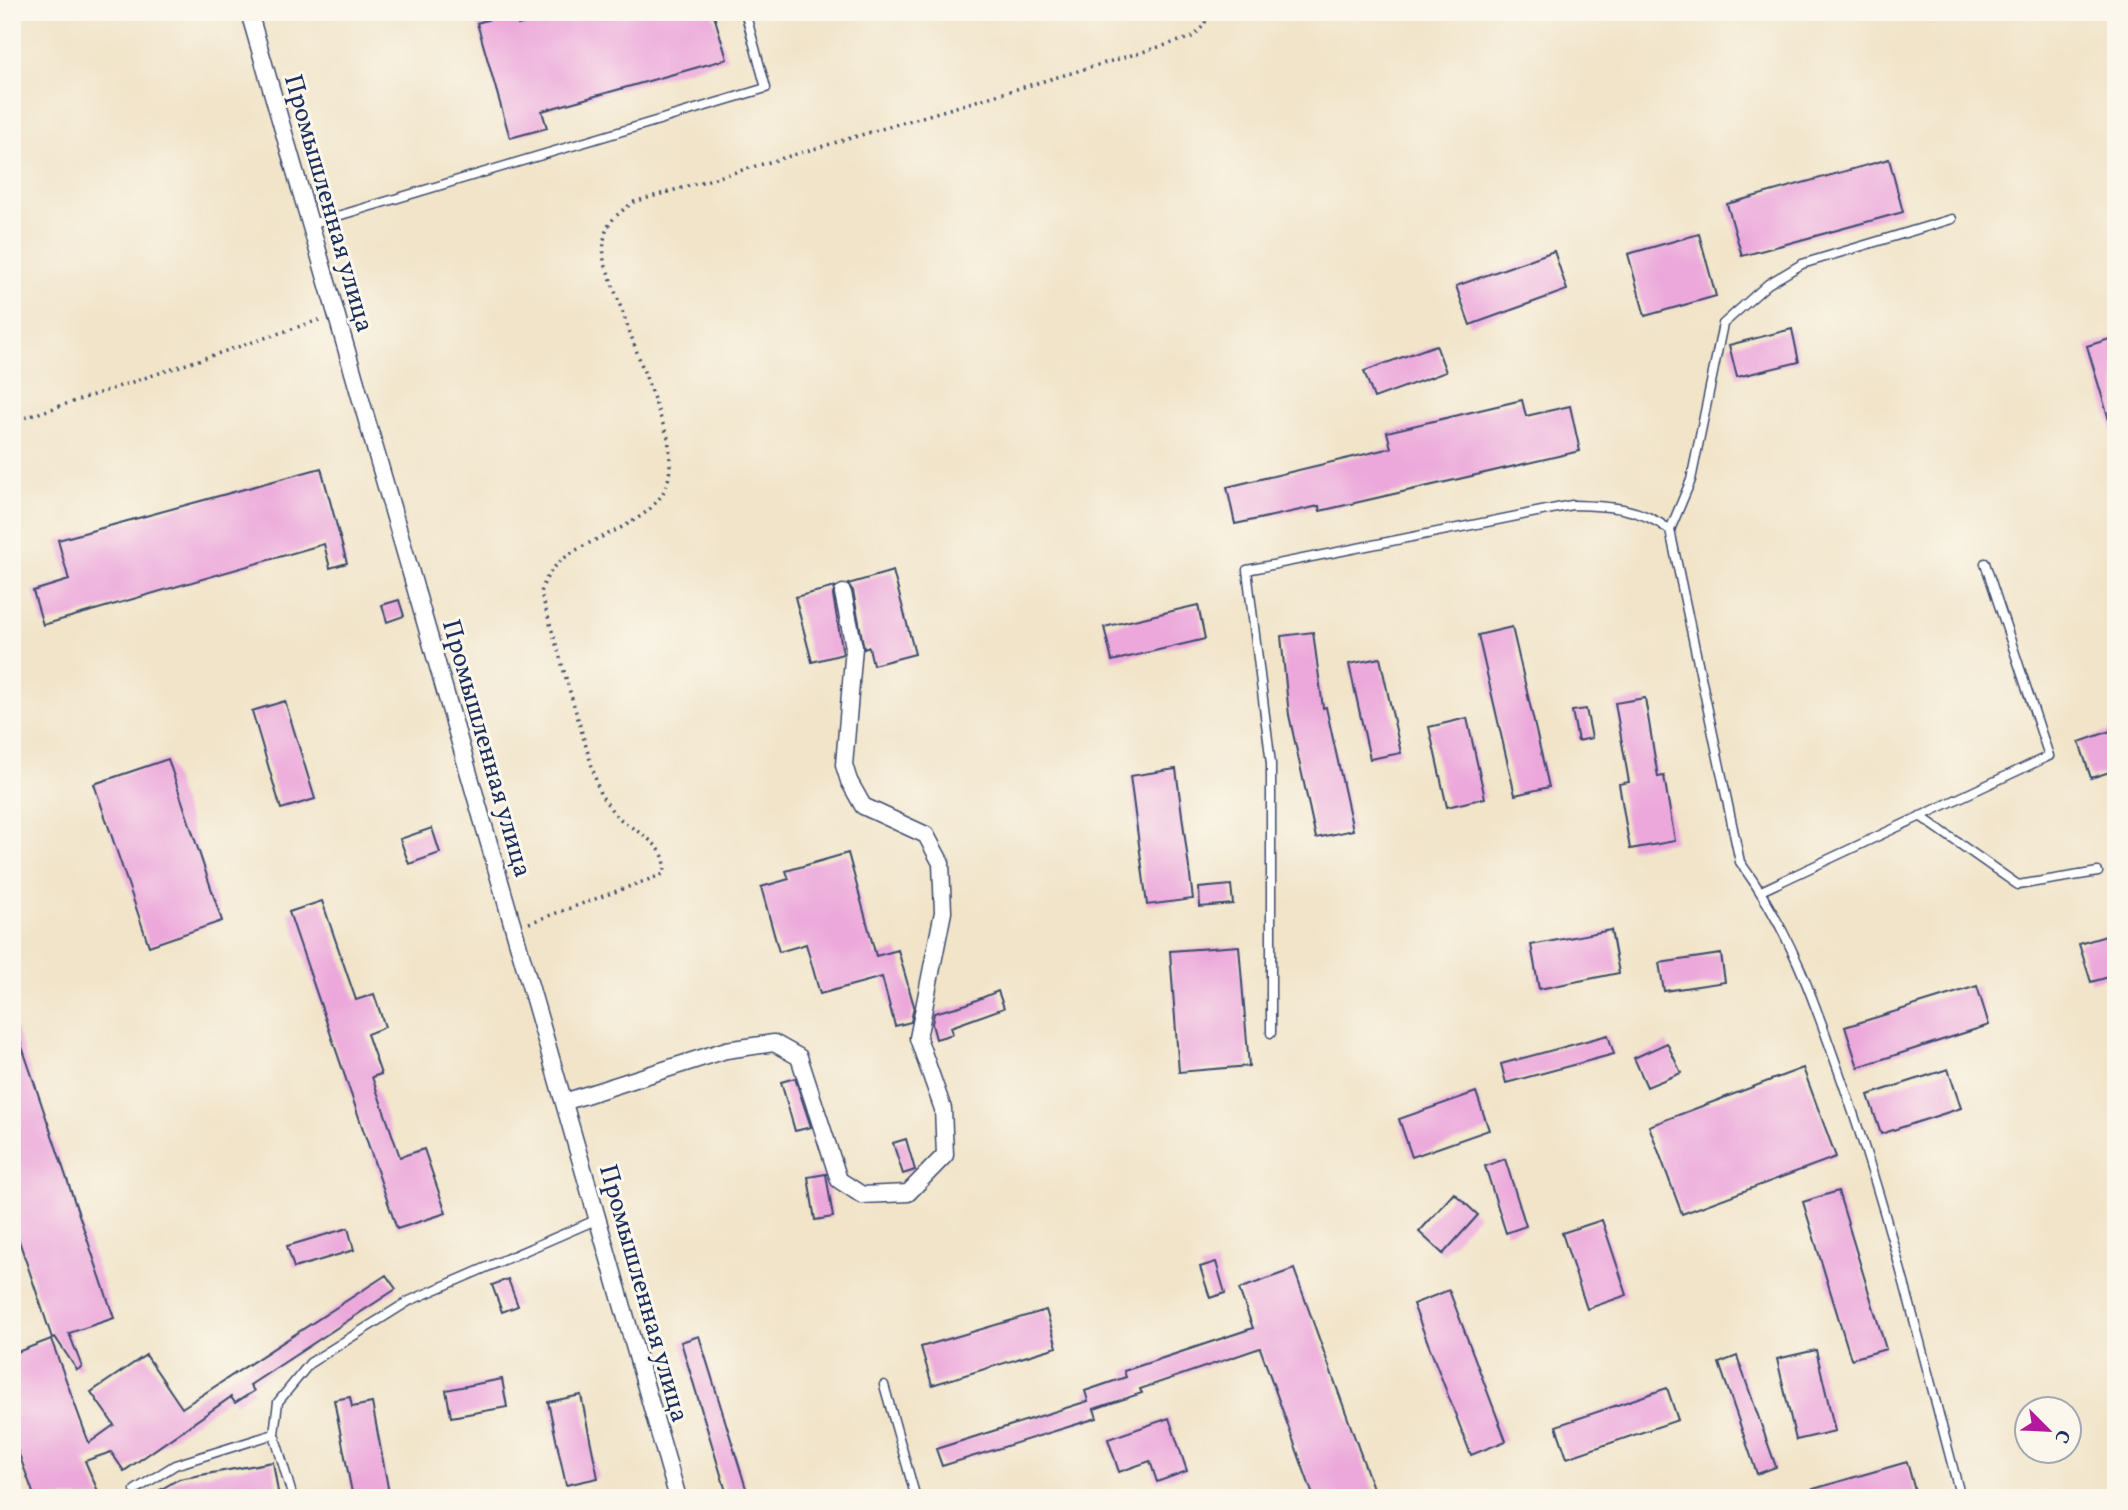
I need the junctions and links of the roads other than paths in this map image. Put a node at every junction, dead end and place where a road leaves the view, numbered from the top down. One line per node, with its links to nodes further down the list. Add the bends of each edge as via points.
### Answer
1 (250, 12): 4 (street, Промышленная улица)
2 (745, 12): 4 (lane, via 766,88)
3 (1952, 219): 5 (lane, via 1801,264 1768,284 1723,324 1691,480)
4 (311, 224): 12 (street, Промышленная улица)
5 (1670, 530): 10 (lane, via 1733,837 1740,862); 11 (lane, via 1625,507 1573,505 1247,570 1270,764)
6 (1985, 563): 8 (lane, via 2049,756)
7 (843, 593): 12 (street, via 854,647 844,765 849,781 863,806 926,835 941,863 943,912 918,1038 943,1109 945,1155 908,1193 862,1195 839,1180 799,1057 774,1043 726,1050)
8 (1920, 816): 9 (lane, via 2018,885); 10 (lane)
9 (2098, 872)
10 (1761, 891): 20 (lane, via 1802,965 1870,1159)
11 (1271, 1033)
12 (564, 1102): 13 (street, Промышленная улица)
13 (598, 1219): 15 (lane, via 410,1301 310,1363 278,1402); 18 (street, Промышленная улица)
14 (884, 1385): 19 (lane)
15 (274, 1434): 16 (lane, via 175,1465); 17 (lane)
16 (135, 1490)
17 (293, 1498)
18 (678, 1498)
19 (916, 1498)
20 (1961, 1498)

